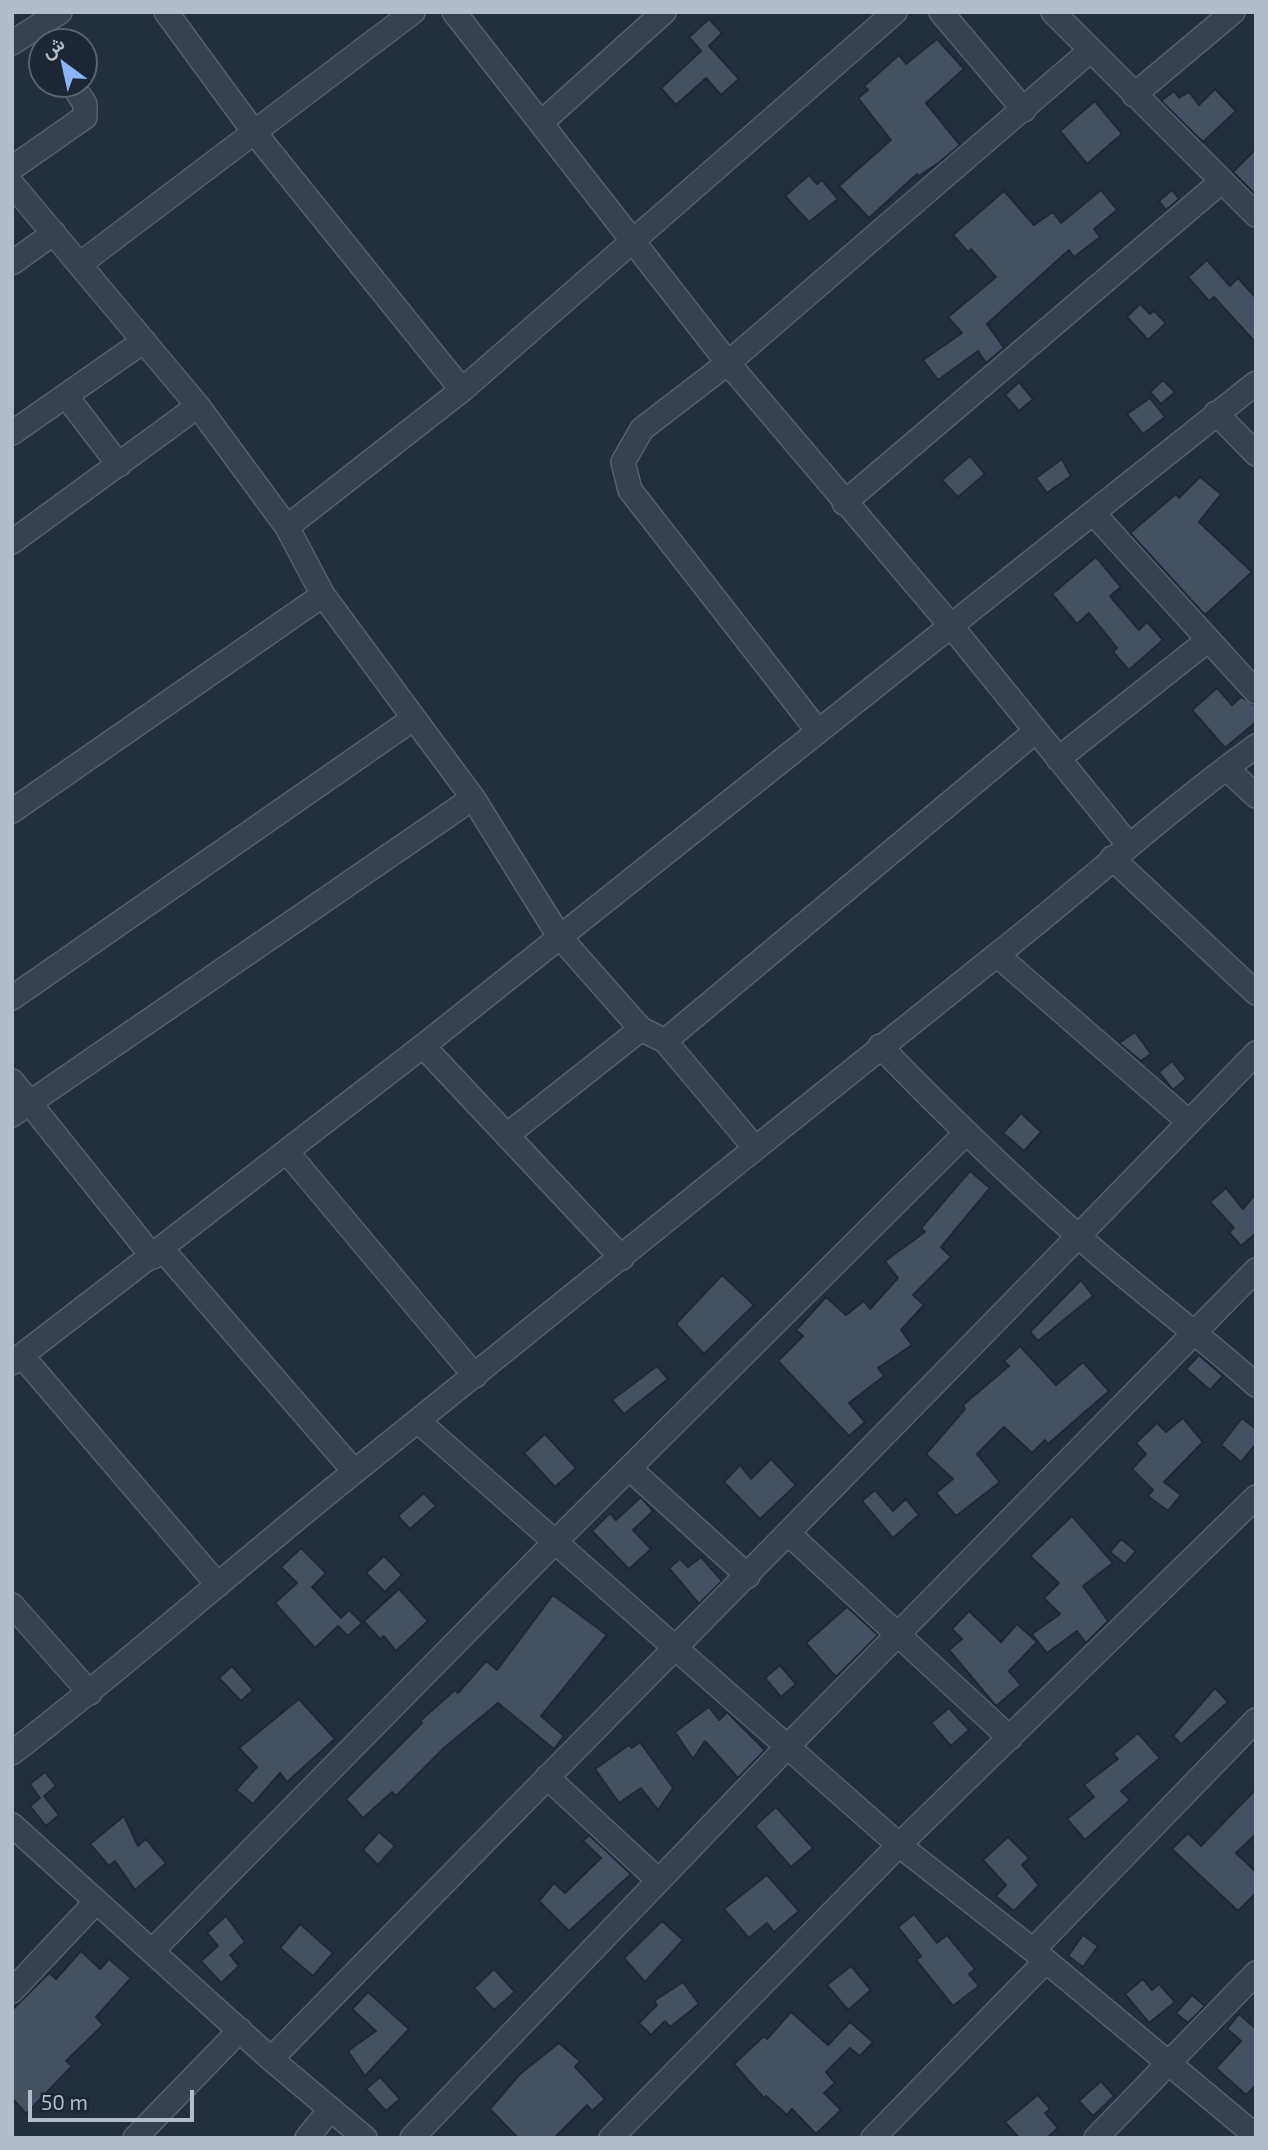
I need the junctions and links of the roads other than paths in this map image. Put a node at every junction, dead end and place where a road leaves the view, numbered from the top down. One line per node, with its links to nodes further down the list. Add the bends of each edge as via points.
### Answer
1 (60, 12): 10 (street)
2 (166, 12): 16 (street)
3 (413, 12): 16 (street)
4 (454, 12): 15 (street)
5 (664, 12): 15 (street)
6 (895, 12): 22 (street)
7 (941, 12): 14 (street)
8 (1053, 12): 11 (street)
9 (1233, 12): 12 (street)
10 (46, 28)
11 (1091, 50): 12 (street); 14 (street)
12 (1134, 95): 18 (street)
13 (81, 98): 17 (street, via 85,117)
14 (1024, 110): 26 (street)
15 (542, 122): 22 (street)
16 (254, 132): 24 (street); 28 (street)
17 (12, 168)
18 (1222, 181): 20 (street); 35 (street)
19 (12, 184): 21 (street)
20 (1256, 215)
21 (54, 233): 23 (street); 24 (street)
22 (634, 242): 26 (street); 28 (street)
23 (12, 263)
24 (79, 264): 25 (street)
25 (145, 341): 29 (street); 30 (street)
26 (727, 363): 35 (street); 44 (street, via 642,429 623,462 627,480)
27 (1256, 383): 31 (street)
28 (462, 390): 37 (street)
29 (67, 397): 32 (street); 34 (street)
30 (198, 406): 34 (street); 37 (street)
31 (1216, 413): 33 (street); 36 (street)
32 (12, 433)
33 (1256, 454)
34 (119, 465): 38 (street)
35 (844, 503): 40 (street)
36 (1094, 514): 40 (street); 41 (street)
37 (287, 527): 39 (street)
38 (12, 542)
39 (323, 595): 43 (street); 51 (street)
40 (952, 627): 44 (street); 45 (street)
41 (1207, 641): 42 (street); 47 (street)
42 (1256, 692)
43 (413, 719): 50 (street); 56 (street)
44 (818, 731): 53 (street)
45 (1036, 731): 47 (street); 58 (street)
46 (1256, 746): 48 (street)
47 (1058, 760): 52 (street)
48 (1226, 768): 49 (street); 52 (street)
49 (1256, 796)
50 (473, 797): 53 (street); 63 (street)
51 (12, 811)
52 (1120, 851): 54 (street); 55 (street)
53 (559, 936): 57 (street); 59 (street)
54 (997, 956): 60 (street); 64 (street)
55 (1256, 993)
56 (12, 998)
57 (641, 1029): 58 (street); 66 (street)
58 (665, 1041): 67 (street)
59 (423, 1046): 66 (street); 68 (street)
60 (880, 1046): 65 (street); 67 (street)
61 (1256, 1053): 64 (street)
62 (12, 1081): 63 (street)
63 (21, 1109): 70 (street)
64 (1189, 1122): 69 (street)
65 (965, 1134): 69 (street); 78 (street)
66 (507, 1135): 71 (street)
67 (755, 1149): 71 (street)
68 (287, 1152): 70 (street); 75 (street)
69 (1077, 1236): 73 (street); 81 (street)
70 (158, 1253): 74 (street); 79 (street)
71 (622, 1258): 75 (street)
72 (1256, 1270): 73 (street)
73 (1195, 1330): 76 (street); 86 (street)
74 (17, 1360): 84 (street)
75 (475, 1376): 77 (street)
76 (1256, 1385)
77 (419, 1422): 79 (street); 82 (street)
78 (630, 1469): 82 (street); 83 (street)
79 (354, 1472): 84 (street)
80 (1256, 1497): 90 (street)
81 (790, 1535): 83 (street); 86 (street)
82 (554, 1544): 87 (street); 98 (street)
83 (748, 1576): 87 (street)
84 (218, 1585): 88 (street)
85 (12, 1605): 88 (street)
86 (896, 1635): 90 (street); 91 (street)
87 (675, 1647): 91 (street); 93 (street)
88 (90, 1693): 92 (street)
89 (1256, 1720): 99 (street)
90 (1010, 1738): 95 (street)
91 (787, 1747): 95 (street); 96 (street)
92 (12, 1753)
93 (547, 1777): 96 (street); 103 (street)
94 (12, 1825): 97 (street)
95 (899, 1845): 99 (street); 111 (street)
96 (659, 1880): 110 (street)
97 (95, 1903): 98 (street); 101 (street)
98 (152, 1951): 102 (street)
99 (1039, 1955): 104 (street); 112 (street)
100 (1256, 1973): 104 (street)
101 (12, 1991)
102 (240, 2030): 103 (street); 107 (street)
103 (271, 2059): 105 (street)
104 (1168, 2064): 106 (street); 113 (street)
105 (330, 2110): 108 (street); 109 (street)
106 (1256, 2136)
107 (135, 2138)
108 (307, 2138)
109 (365, 2138)
110 (412, 2138)
111 (611, 2138)
112 (873, 2138)
113 (1096, 2138)

